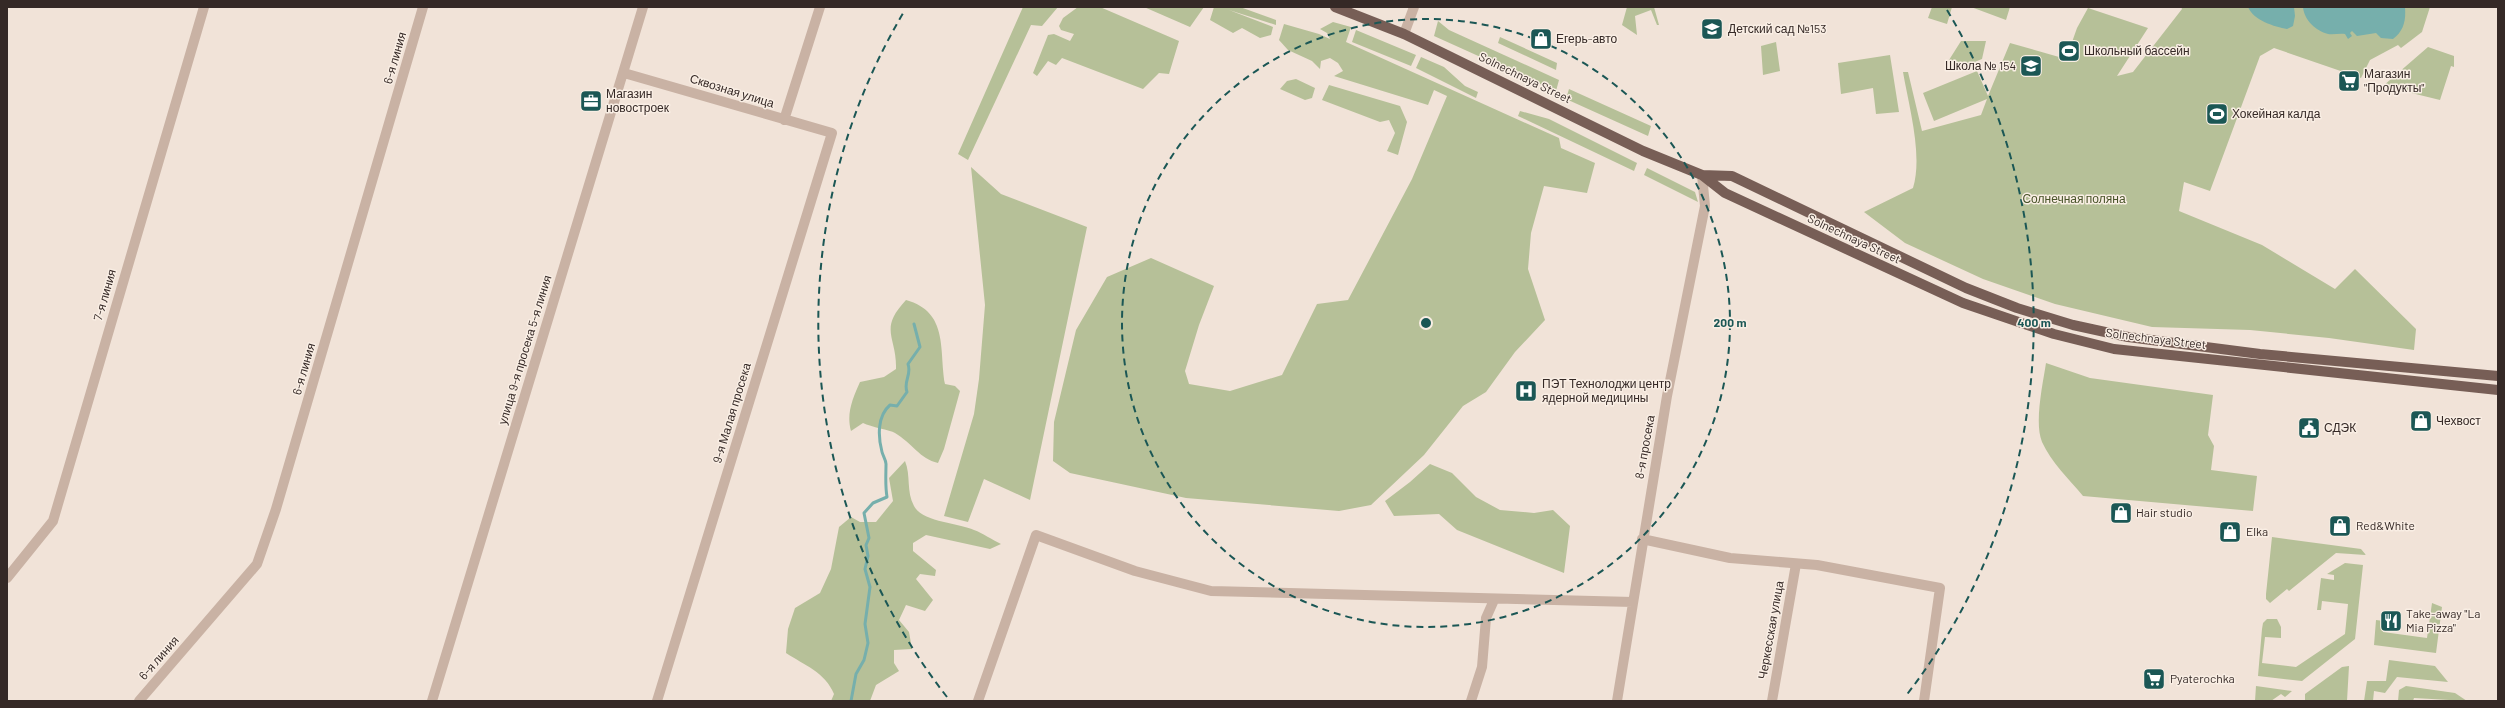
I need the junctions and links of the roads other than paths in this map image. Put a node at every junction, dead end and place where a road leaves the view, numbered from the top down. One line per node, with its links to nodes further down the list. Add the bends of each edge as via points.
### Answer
1 (204, 7): 16 (street, 7-я линия, via 53,521)
2 (424, 7): 19 (street, 6-я линия, via 276,508 257,564)
3 (643, 7): 8 (street, улица 9-я просека 5-я линия)
4 (820, 7): 9 (street)
5 (1335, 7): 7 (main road, Solnechnaya Street)
6 (1414, 7): 7 (street)
7 (1404, 34): 11 (main road, Solnechnaya Street, via 1643,151)
8 (624, 73): 9 (street, Сквозная улица); 20 (street, улица 9-я просека 5-я линия)
9 (784, 120): 10 (street, Сквозная улица)
10 (832, 134): 21 (street, 9-я Малая просека)
11 (1702, 175): 12 (main road, Solnechnaya Street, via 1732,176 1966,288 2017,308 2073,325 2128,337 2267,354); 13 (main road, Solnechnaya Street, via 1725,194 1963,303 2054,334 2114,349); 14 (street, 8-я просека, via 1705,206 1667,396)
12 (2498, 376)
13 (2498, 390)
14 (1642, 539): 15 (street, via 1730,558); 18 (street, 8-я просека)
15 (1796, 564): 25 (street, Черкесская улица); 26 (street, via 1817,565 1940,588)
16 (7, 578)
17 (1494, 600): 18 (street); 22 (street, via 1211,591 1135,571 1036,535); 23 (street, via 1486,618 1482,667)
18 (1633, 602): 24 (street, 8-я просека)
19 (139, 701)
20 (432, 701)
21 (657, 701)
22 (978, 701)
23 (1470, 701)
24 (1617, 701)
25 (1772, 701)
26 (1924, 701)

